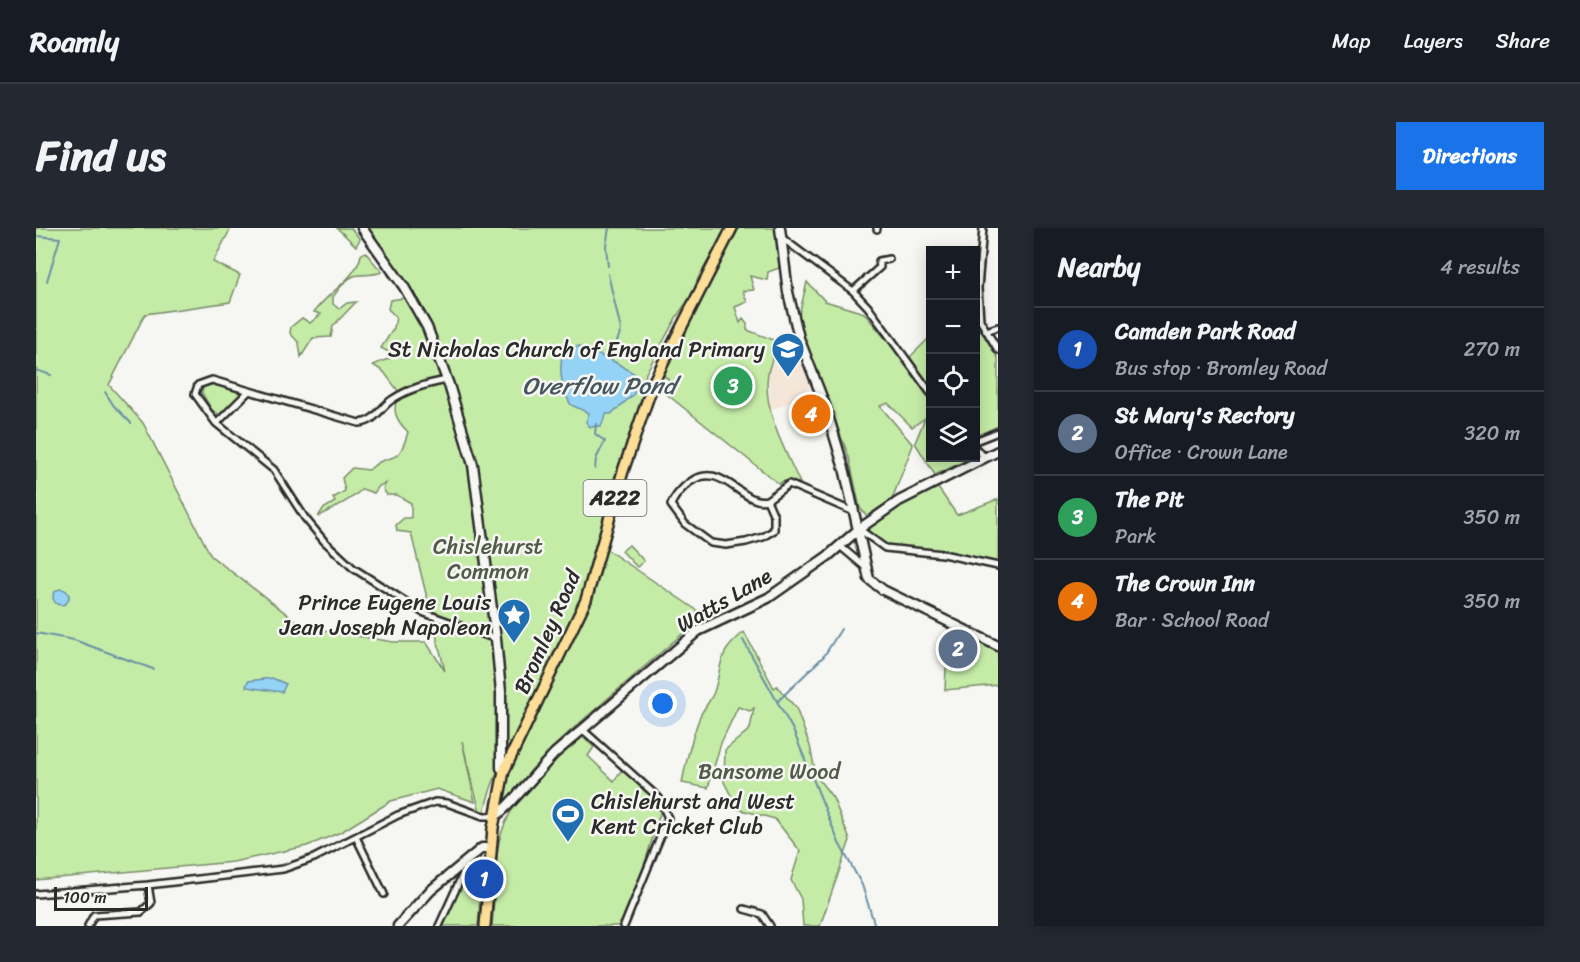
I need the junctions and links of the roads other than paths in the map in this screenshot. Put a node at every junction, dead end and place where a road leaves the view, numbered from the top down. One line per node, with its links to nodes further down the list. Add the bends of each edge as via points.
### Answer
1 (362, 228): 11 (main road, via 427,327)
2 (732, 228): 29 (main road, Bromley Road / A222, via 652,386 586,600)
3 (780, 228): 5 (main road)
4 (983, 228): 9 (street, via 978,288 980,320)
5 (782, 238): 7 (street); 21 (main road, via 788,292 799,338 825,405)
6 (889, 258): 7 (street, via 879,261 880,267)
7 (853, 291): 12 (street)
8 (998, 327): 9 (street)
9 (986, 331): 10 (street)
10 (998, 350)
11 (447, 380): 13 (street, via 419,385 392,400 373,419 359,423); 26 (main road, via 473,465)
12 (926, 387)
13 (248, 392): 14 (street); 14 (street, via 212,380 198,385 197,399)
14 (217, 423): 26 (street, via 274,470 305,518 353,568 422,612)
15 (998, 432): 16 (street)
16 (980, 439)
17 (980, 452): 19 (street)
18 (997, 452): 19 (main road, Watts Lane)
19 (985, 457): 22 (main road, Watts Lane, via 900,501)
20 (767, 500): 20 (street, via 774,516 774,530 763,537 726,545 711,543 685,524 671,505 689,483 709,476 727,481 752,498); 21 (street, via 789,484)
21 (855, 513): 22 (main road)
22 (859, 529): 23 (main road, Watts Lane); 24 (street, via 885,548 943,554); 25 (main road)
23 (840, 546): 25 (street); 28 (main road, Watts Lane, via 768,598 698,631)
24 (998, 566)
25 (866, 568): 27 (main road, via 872,584)
26 (496, 639): 29 (main road)
27 (998, 646)
28 (583, 730): 30 (main road, Watts Lane, via 533,774 500,815); 42 (street, via 659,798 668,818)
29 (504, 771): 30 (main road, Bromley Road / A222)
30 (495, 816): 31 (street, via 435,802 398,815); 32 (main road, Bromley Road / A222)
31 (356, 837): 34 (street, via 283,868); 36 (street)
32 (491, 848): 33 (main road, via 482,848); 41 (main road, Bromley Road / A222)
33 (464, 863): 39 (main road, via 430,891); 40 (street, via 466,867)
34 (148, 885): 35 (street); 38 (street, via 151,903 141,912 94,915)
35 (36, 894)
36 (384, 894)
37 (744, 909): 43 (street, via 762,914)
38 (88, 926)
39 (398, 926)
40 (439, 926)
41 (485, 926)
42 (624, 926)
43 (770, 926)

